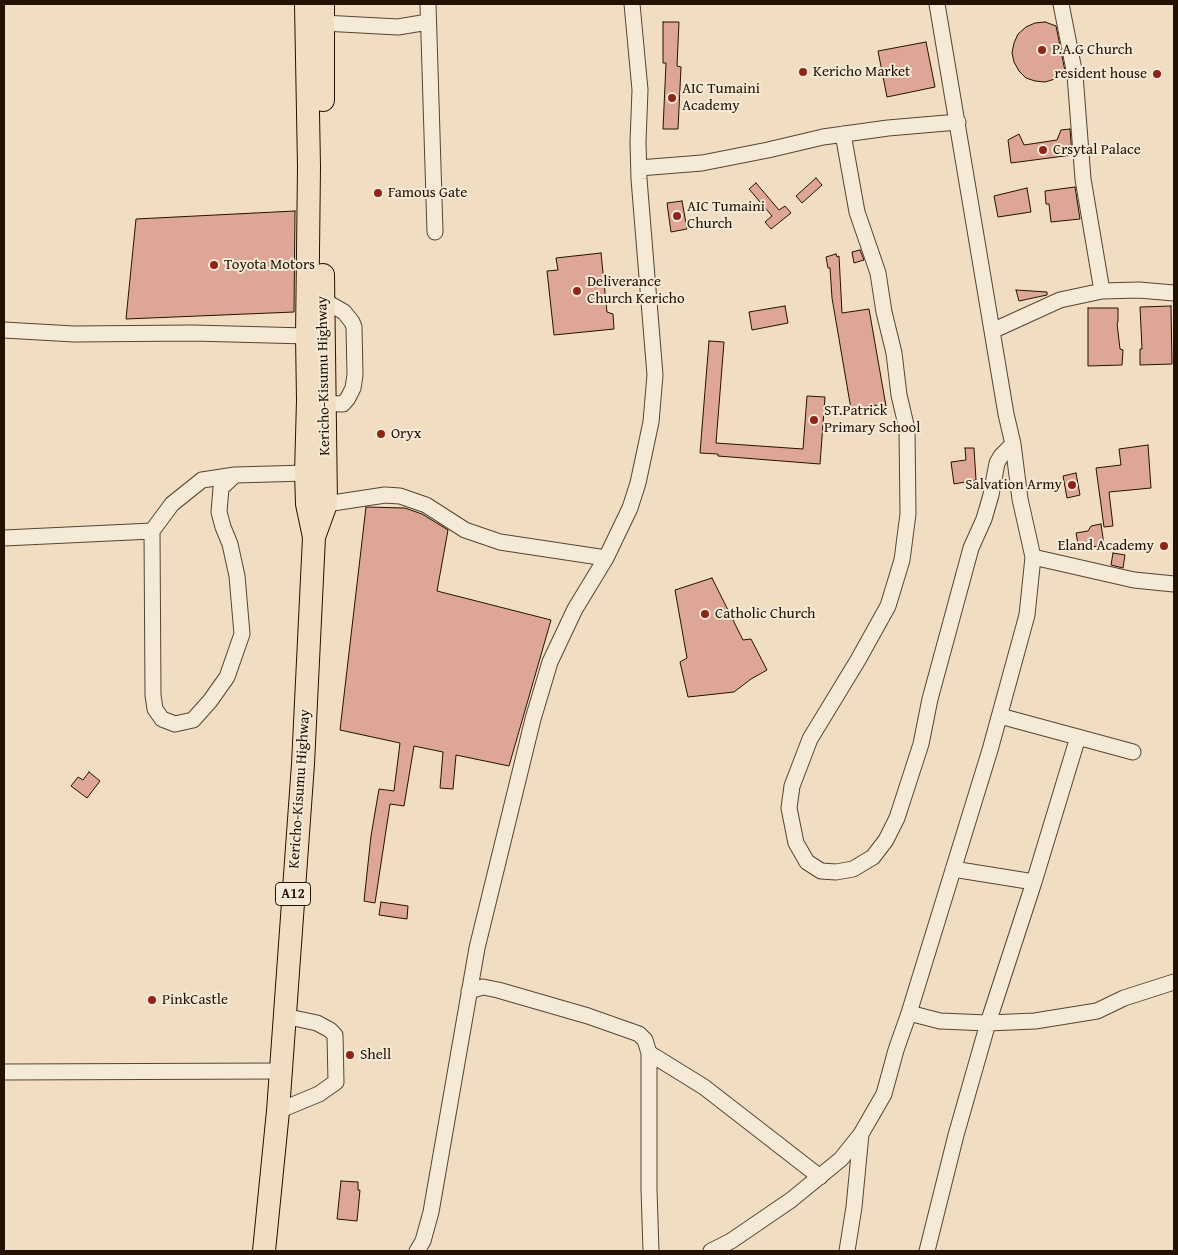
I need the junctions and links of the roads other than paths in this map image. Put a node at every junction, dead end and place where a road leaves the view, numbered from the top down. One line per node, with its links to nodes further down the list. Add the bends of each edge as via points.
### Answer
1 (306, 4): 14 (highway, Kericho-Kisumu Highway / A12)
2 (428, 4): 7 (street)
3 (632, 4): 10 (street, via 640,90)
4 (937, 4): 8 (street)
5 (1061, 4): 12 (street, via 1075,75 1083,179)
6 (323, 13): 7 (street, via 398,27); 14 (highway, Kericho-Kisumu Highway / A12)
7 (428, 22): 11 (street)
8 (958, 122): 9 (street); 16 (street)
9 (843, 134): 10 (street, via 702,163); 19 (street, via 857,212 878,273 894,353 907,429 908,506 902,560 888,606 810,739 792,786 789,808 796,842 807,862 821,871 853,869 873,857 897,818 921,744 930,699 971,548 991,495 997,463)
10 (639, 168): 26 (street, via 655,375 651,422 638,483)
11 (435, 232)
12 (1102, 291): 13 (street); 16 (street, via 1060,300)
13 (1174, 293)
14 (315, 298): 17 (highway, Kericho-Kisumu Highway / A12); 18 (highway, Kericho-Kisumu Highway / A12); 18 (street, via 344,312 352,322 355,375 353,388 342,404)
15 (4, 330): 17 (street, via 74,334)
16 (992, 331): 19 (street)
17 (307, 336): 18 (highway, Kericho-Kisumu Highway / A12)
18 (316, 403): 20 (highway, Kericho-Kisumu Highway / A12); 22 (highway, Kericho-Kisumu Highway / A12)
19 (1013, 444): 25 (street, via 1020,499)
20 (306, 474): 21 (street); 22 (highway, Kericho-Kisumu Highway / A12)
21 (235, 475): 23 (street, via 202,480 172,504); 23 (street, via 221,488 219,512 238,576 242,634 227,677 210,701 193,720 174,724 162,718 155,709 153,695)
22 (316, 504): 26 (street, via 400,496 426,505 465,530 500,542); 36 (highway, Kericho-Kisumu Highway / A12, via 303,764)
23 (152, 532): 24 (street)
24 (4, 538)
25 (1034, 557): 27 (street, via 1134,580); 28 (street, via 1027,615)
26 (606, 558): 34 (street, via 575,609 550,662 514,791)
27 (1174, 584)
28 (1000, 716): 29 (street); 31 (street)
29 (1078, 737): 30 (street); 32 (street)
30 (1133, 752)
31 (953, 869): 32 (street); 35 (street)
32 (1034, 882): 37 (street)
33 (1174, 982): 37 (street, via 1097,1010 1034,1021)
34 (469, 991): 38 (street, via 478,987 490,988 588,1016 639,1034 645,1040); 45 (street, via 431,1212)
35 (909, 1013): 37 (street, via 940,1020); 42 (street, via 884,1094)
36 (284, 1016): 39 (highway, Kericho-Kisumu Highway / A12); 41 (street, via 317,1023 335,1035 336,1082 319,1094)
37 (988, 1023): 49 (street, via 953,1144)
38 (649, 1053): 43 (street, via 704,1087); 46 (street)
39 (280, 1071): 40 (street); 41 (highway, Kericho-Kisumu Highway / A12)
40 (4, 1072)
41 (278, 1111): 44 (highway, Kericho-Kisumu Highway / A12)
42 (861, 1134): 43 (street); 48 (street)
43 (820, 1176): 47 (street, via 791,1200)
44 (264, 1251)
45 (417, 1251)
46 (651, 1251)
47 (711, 1251)
48 (847, 1251)
49 (927, 1251)

